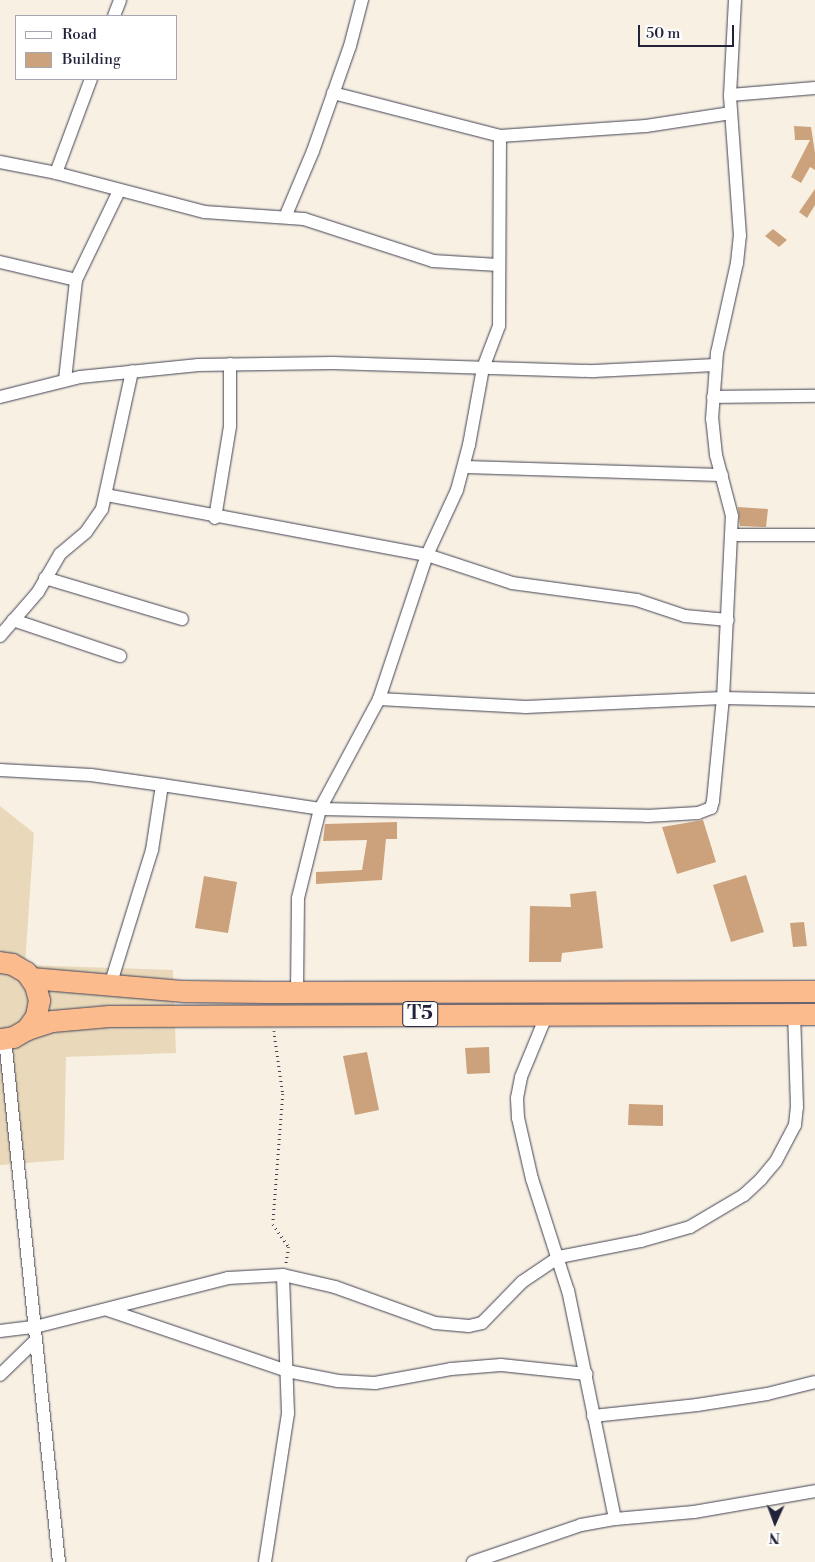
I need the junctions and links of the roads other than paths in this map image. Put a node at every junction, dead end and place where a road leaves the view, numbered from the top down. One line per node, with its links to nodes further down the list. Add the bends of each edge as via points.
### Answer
1 (120, 0): 4 (street)
2 (362, 0): 7 (street)
3 (735, 0): 8 (street)
4 (114, 15)
5 (91, 80): 12 (street)
6 (815, 88): 8 (street)
7 (334, 93): 10 (street); 14 (street)
8 (730, 95): 9 (street)
9 (731, 113): 10 (street, via 646,126); 19 (street, via 740,243)
10 (500, 136): 16 (street)
11 (0, 162): 12 (street)
12 (56, 173): 13 (street)
13 (119, 191): 14 (street, via 226,215); 17 (street)
14 (286, 215): 16 (street, via 433,261)
15 (0, 262): 17 (street)
16 (498, 265): 20 (street, via 498,326)
17 (76, 280): 22 (street)
18 (230, 364): 20 (street, via 333,363); 21 (street); 29 (street, via 230,426)
19 (715, 365): 20 (street, via 594,371); 25 (street)
20 (483, 368): 26 (street)
21 (132, 371): 22 (street); 28 (street)
22 (65, 380): 24 (street)
23 (815, 396): 25 (street)
24 (0, 397)
25 (713, 397): 27 (street, via 714,438)
26 (464, 467): 27 (street); 32 (street)
27 (722, 475): 30 (street)
28 (106, 495): 29 (street); 33 (street, via 95,521 60,554)
29 (214, 518): 32 (street, via 294,529)
30 (733, 535): 31 (street); 36 (street)
31 (815, 535)
32 (427, 555): 36 (street, via 512,583 637,600 685,616); 40 (street)
33 (45, 578): 34 (street); 35 (street, via 38,592)
34 (182, 619)
35 (13, 620): 37 (street); 38 (street)
36 (728, 620): 39 (street)
37 (0, 636)
38 (120, 656)
39 (723, 698): 40 (street, via 526,707); 41 (street); 44 (street, via 714,801 706,812 647,816)
40 (379, 699): 44 (street)
41 (815, 700)
42 (0, 770): 43 (street, via 91,775)
43 (162, 785): 44 (street); 47 (street, via 152,850)
44 (320, 809): 49 (street, via 298,898)
45 (0, 962): 46 (highway, T5, via 19,967)
46 (31, 978): 47 (highway, T5); 53 (highway, via 38,991 38,1008)
47 (110, 986): 49 (highway, T5)
48 (815, 991): 49 (highway, T5)
49 (297, 993)
50 (547, 1014): 51 (highway, T5); 53 (highway, T5, via 101,1016 52,1021); 55 (street, via 521,1077 517,1098 521,1136 532,1179)
51 (794, 1014): 52 (highway, T5); 55 (street, via 798,1107 795,1125 789,1140 761,1179 744,1195 690,1228)
52 (815, 1014)
53 (27, 1029): 54 (highway, T5)
54 (3, 1039): 59 (street)
55 (559, 1257): 56 (street, via 522,1282 490,1318 469,1326 416,1318 335,1288); 61 (street)
56 (283, 1276): 57 (street, via 228,1278); 60 (street)
57 (107, 1310): 59 (street); 60 (street)
58 (0, 1331): 59 (street)
59 (35, 1334): 62 (street); 67 (street)
60 (287, 1370): 61 (street, via 338,1381 375,1383 451,1369 501,1365); 68 (street, via 286,1441)
61 (587, 1374): 64 (street)
62 (0, 1375)
63 (815, 1382): 64 (street, via 767,1394)
64 (593, 1416): 66 (street)
65 (815, 1491): 66 (street, via 694,1512)
66 (615, 1519): 69 (street, via 581,1525)
67 (59, 1562)
68 (266, 1562)
69 (472, 1562)

